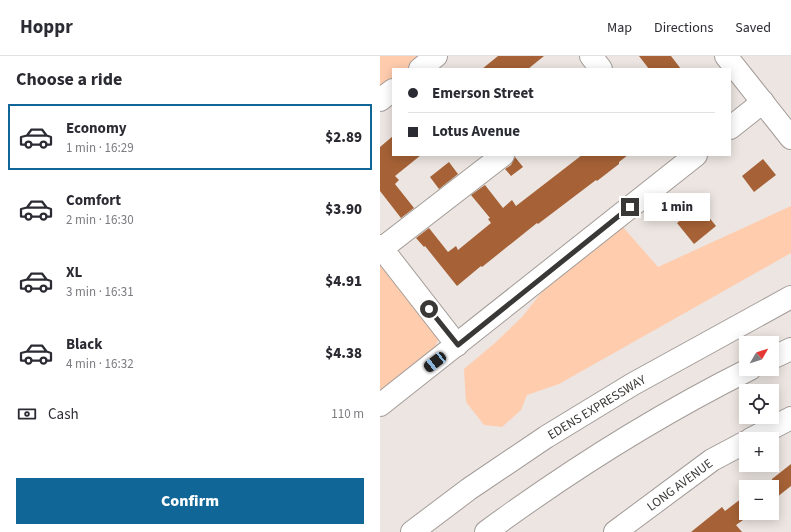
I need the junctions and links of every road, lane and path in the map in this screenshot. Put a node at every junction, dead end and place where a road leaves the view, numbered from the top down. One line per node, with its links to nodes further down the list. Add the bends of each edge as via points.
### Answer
1 (436, 56): 4 (main road)
2 (591, 56): 5 (main road)
3 (726, 56): 8 (main road)
4 (421, 68)
5 (600, 68)
6 (392, 91): 7 (main road)
7 (380, 100)
8 (763, 102): 9 (main road); 10 (main road)
9 (731, 127)
10 (791, 138)
11 (502, 156): 13 (main road)
12 (682, 159): 15 (main road)
13 (381, 248): 15 (main road)
14 (791, 297): 23 (main road, EDENS EXPRESSWAY, via 633,384 546,437 469,489)
15 (458, 345): 19 (main road)
16 (791, 349): 17 (main road)
17 (779, 355)
18 (739, 374): 24 (main road, via 630,435)
19 (380, 405)
20 (791, 418): 21 (main road)
21 (765, 432)
22 (739, 446): 25 (main road, LONG AVENUE, via 712,460)
23 (412, 532)
24 (486, 532)
25 (615, 532)

